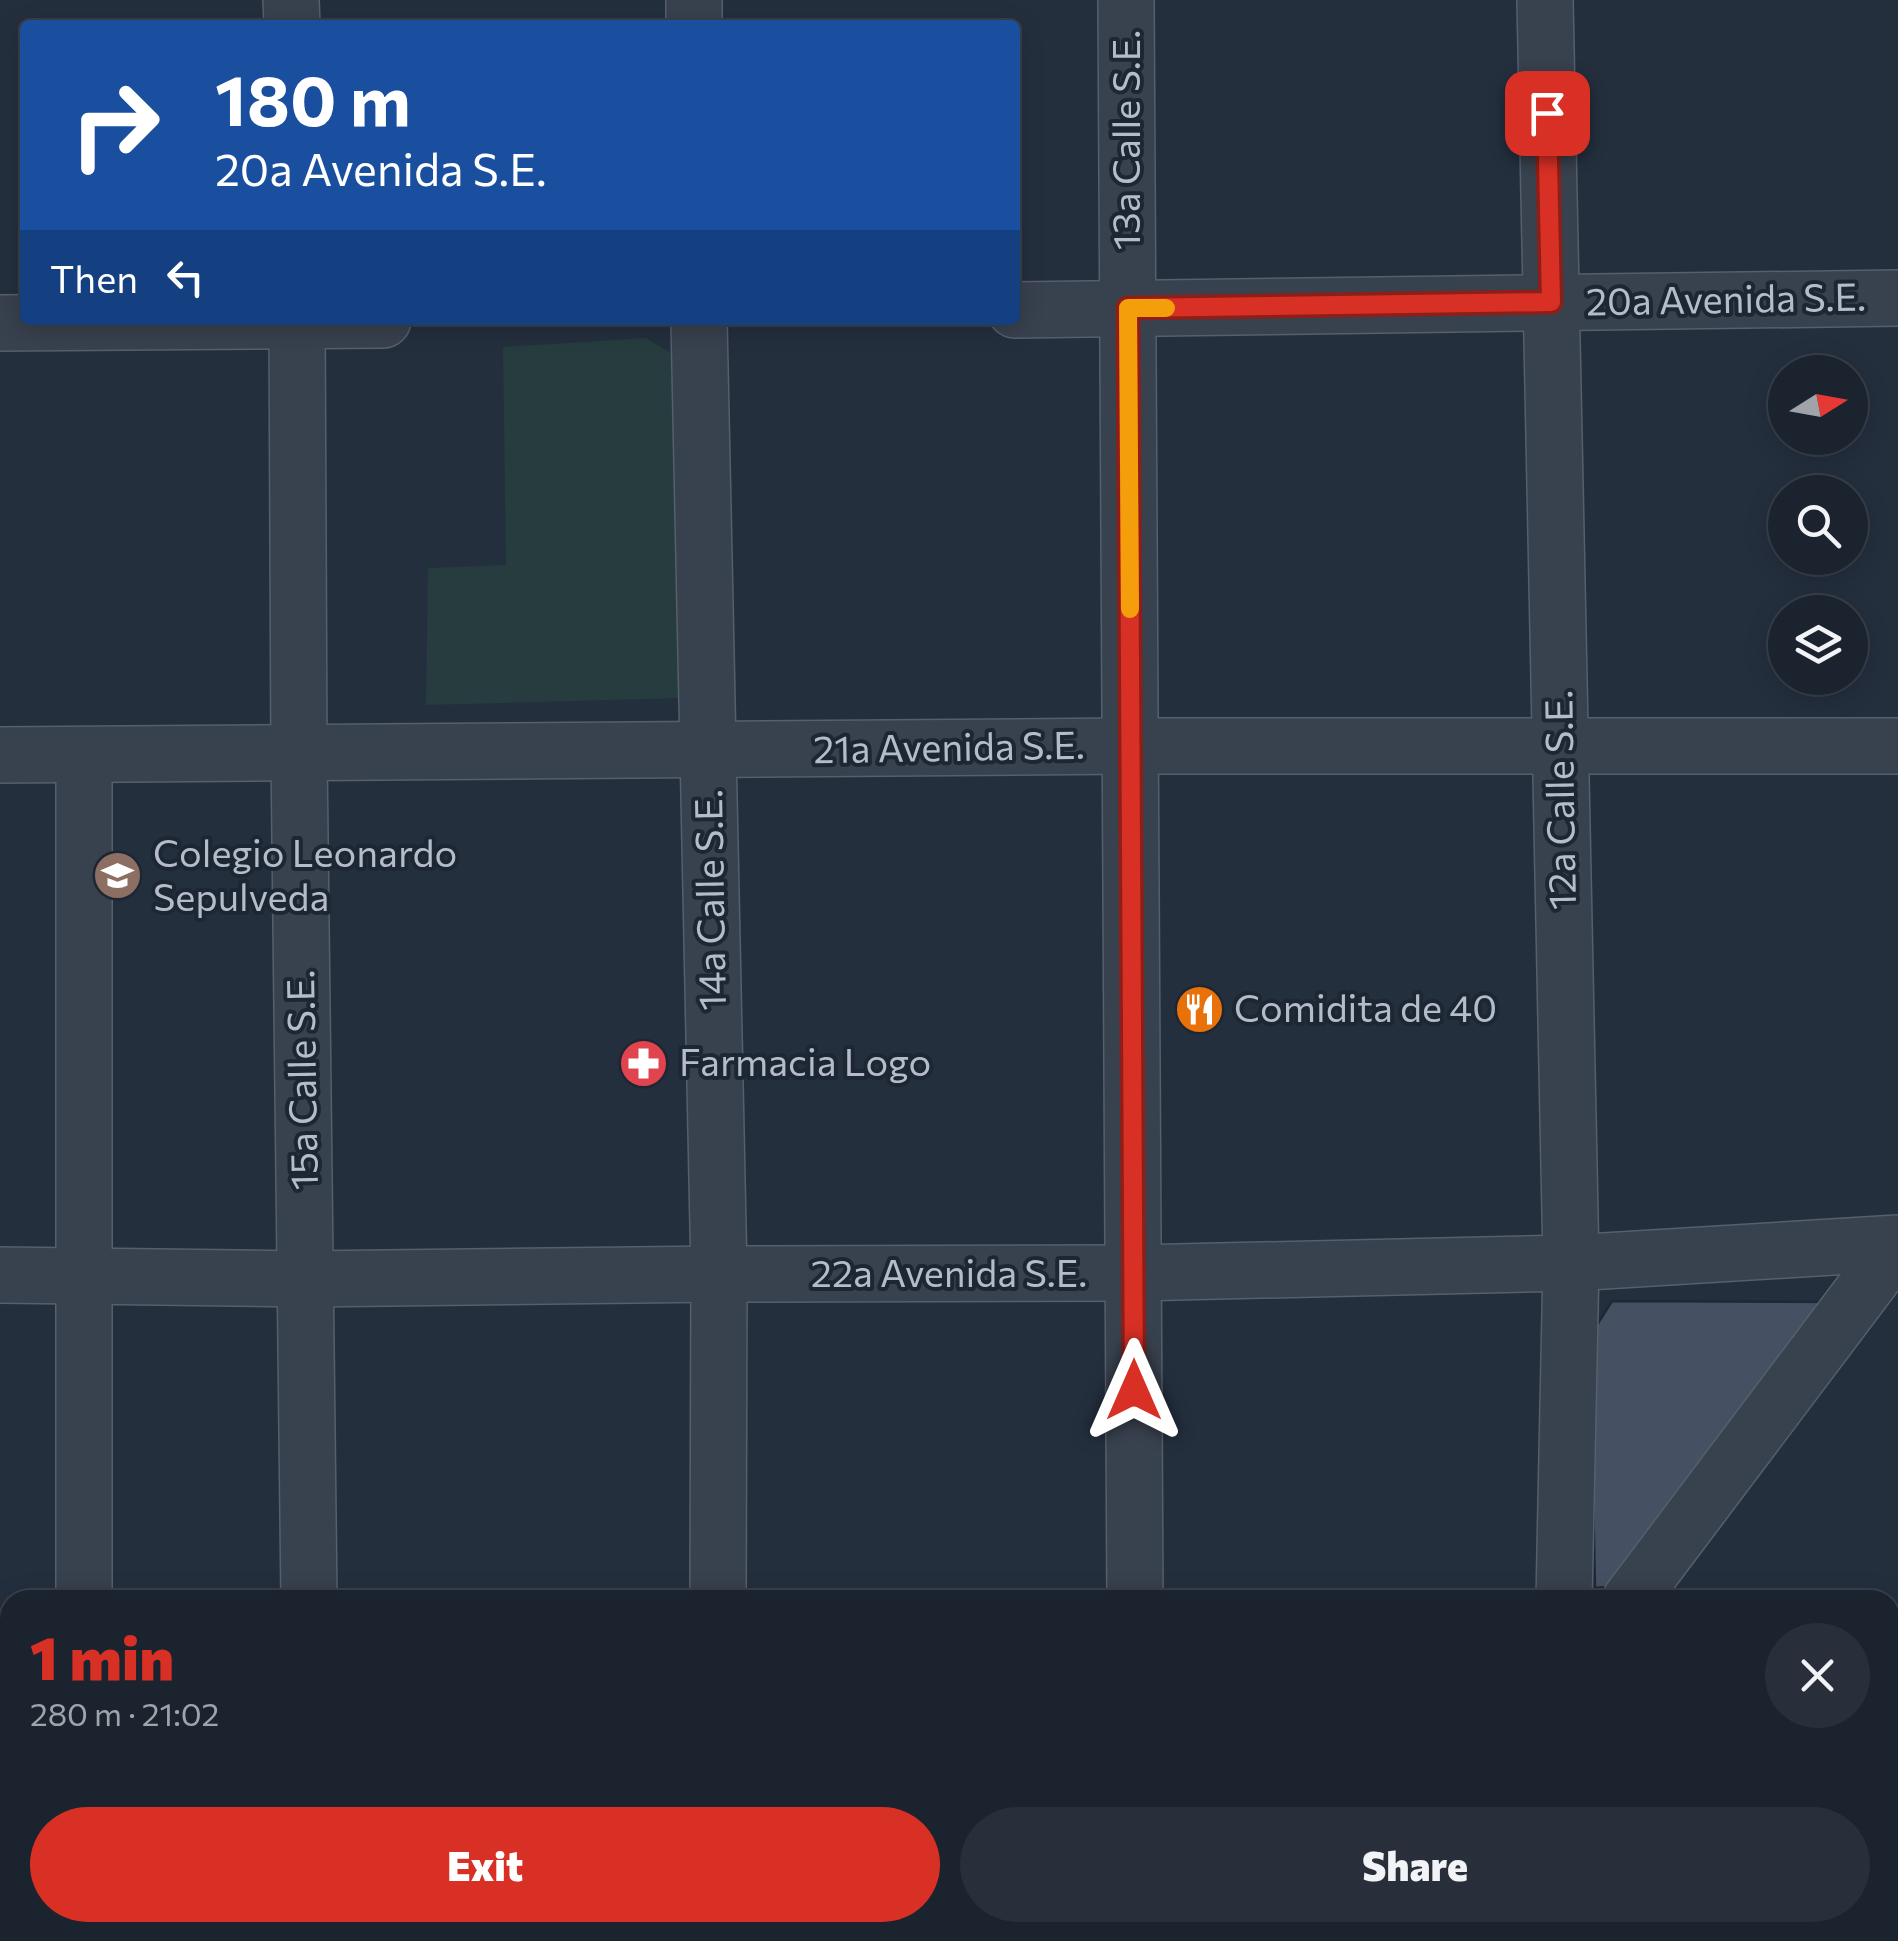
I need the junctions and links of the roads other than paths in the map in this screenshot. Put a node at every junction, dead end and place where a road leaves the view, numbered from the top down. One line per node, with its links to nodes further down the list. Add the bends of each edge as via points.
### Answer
1 (1126, 0): 5 (street, 13a Calle S.E.)
2 (1544, 0): 4 (street, 12a Calle S.E.)
3 (1898, 298): 4 (street, 20a Avenida S.E.)
4 (1551, 302): 5 (street, 20a Avenida S.E.); 9 (street, 12a Calle S.E.)
5 (1128, 308): 6 (street, 20a Avenida S.E.); 10 (street, 13a Calle S.E.)
6 (1020, 310)
7 (296, 325): 13 (street, 15a Calle S.E.)
8 (699, 325): 12 (street, 14a Calle S.E.)
9 (1560, 745): 10 (street, 21a Avenida S.E.); 11 (street, 21a Avenida S.E.); 17 (street, 12a Calle S.E.)
10 (1130, 746): 12 (street, 21a Avenida S.E.); 19 (street, 13a Calle S.E.)
11 (1898, 746)
12 (708, 751): 13 (street, 21a Avenida S.E.); 18 (street, 14a Calle S.E.)
13 (299, 754): 15 (street, 21a Avenida S.E.); 22 (street, 15a Calle S.E.)
14 (0, 755): 15 (street, 21a Avenida S.E.)
15 (84, 755): 21 (street)
16 (1898, 1244): 17 (street, 22a Avenida S.E.); 28 (street)
17 (1571, 1262): 19 (street, 22a Avenida S.E.); 27 (street, 12a Calle S.E.)
18 (719, 1274): 19 (street, 22a Avenida S.E.); 22 (street, 22a Avenida S.E.); 25 (street, 14a Calle S.E.)
19 (1134, 1274): 26 (street, 13a Calle S.E.)
20 (0, 1275): 21 (street, 22a Avenida S.E.)
21 (84, 1276): 22 (street, 22a Avenida S.E.); 23 (street)
22 (306, 1279): 24 (street, 15a Calle S.E.)
23 (84, 1590)
24 (309, 1590)
25 (718, 1590)
26 (1135, 1590)
27 (1564, 1590)
28 (1638, 1590)

